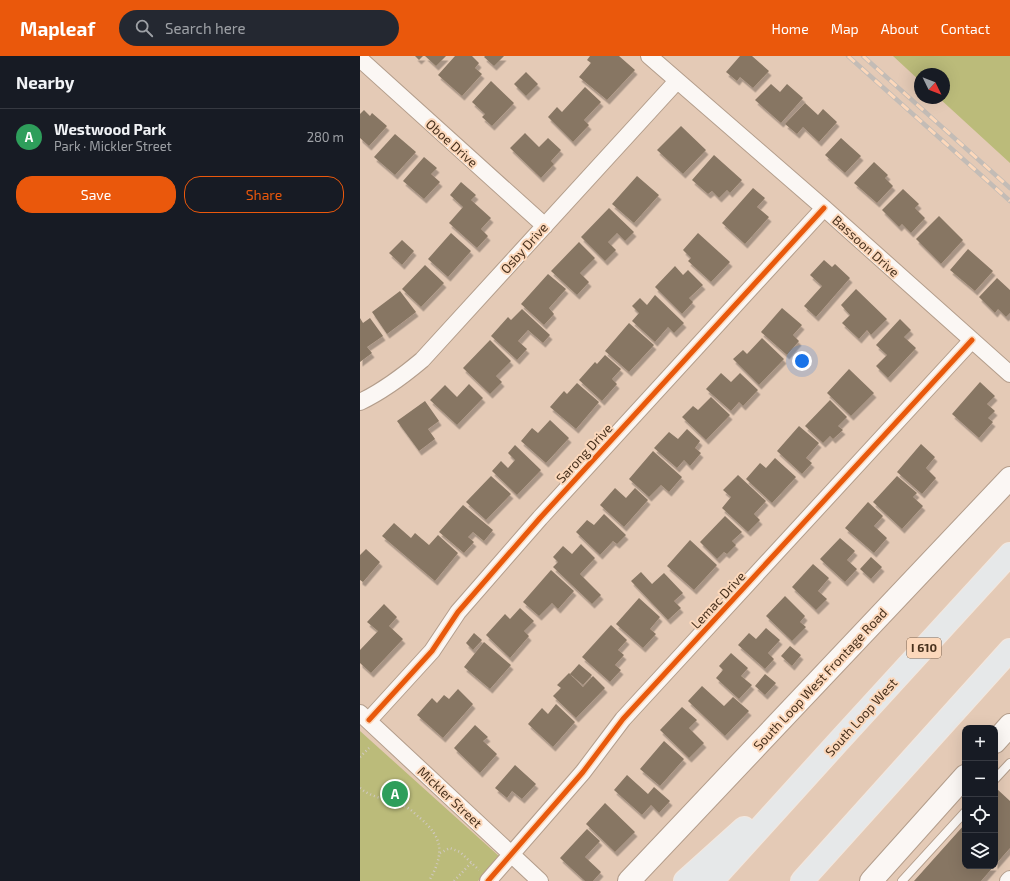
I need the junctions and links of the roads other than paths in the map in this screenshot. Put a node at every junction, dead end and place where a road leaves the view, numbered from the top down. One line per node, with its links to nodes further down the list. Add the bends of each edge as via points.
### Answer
1 (649, 56): 3 (street, Bassoon Drive)
2 (360, 59): 5 (street, Oboe Drive)
3 (677, 81): 4 (street, Bassoon Drive); 5 (street, Osby Drive)
4 (824, 208): 6 (street, Bassoon Drive); 12 (street, Sarong Drive, via 540,518 458,612 432,651)
5 (545, 226): 8 (street, Osby Drive, via 422,360 397,381)
6 (972, 340): 7 (street, Bassoon Drive); 21 (street, Lemac Drive, via 623,719 583,772)
7 (1010, 374)
8 (360, 402)
9 (1010, 478): 24 (main road, South Loop West Frontage Road)
10 (1010, 554): 15 (highway, South Loop West / I 610)
11 (1010, 650): 19 (highway)
12 (364, 717): 21 (street, Mickler Street)
13 (1010, 725): 14 (main road)
14 (998, 739)
15 (838, 742): 25 (highway); 26 (highway, South Loop West / I 610)
16 (1010, 762): 17 (lane)
17 (998, 776)
18 (962, 779): 29 (main road)
19 (888, 787): 27 (highway); 28 (highway)
20 (962, 815): 30 (lane)
21 (512, 855): 22 (street, Lemac Drive); 23 (street, Mickler Street)
22 (489, 880)
23 (540, 881)
24 (629, 881)
25 (685, 881)
26 (712, 881)
27 (802, 881)
28 (817, 881)
29 (871, 881)
30 (902, 881)

